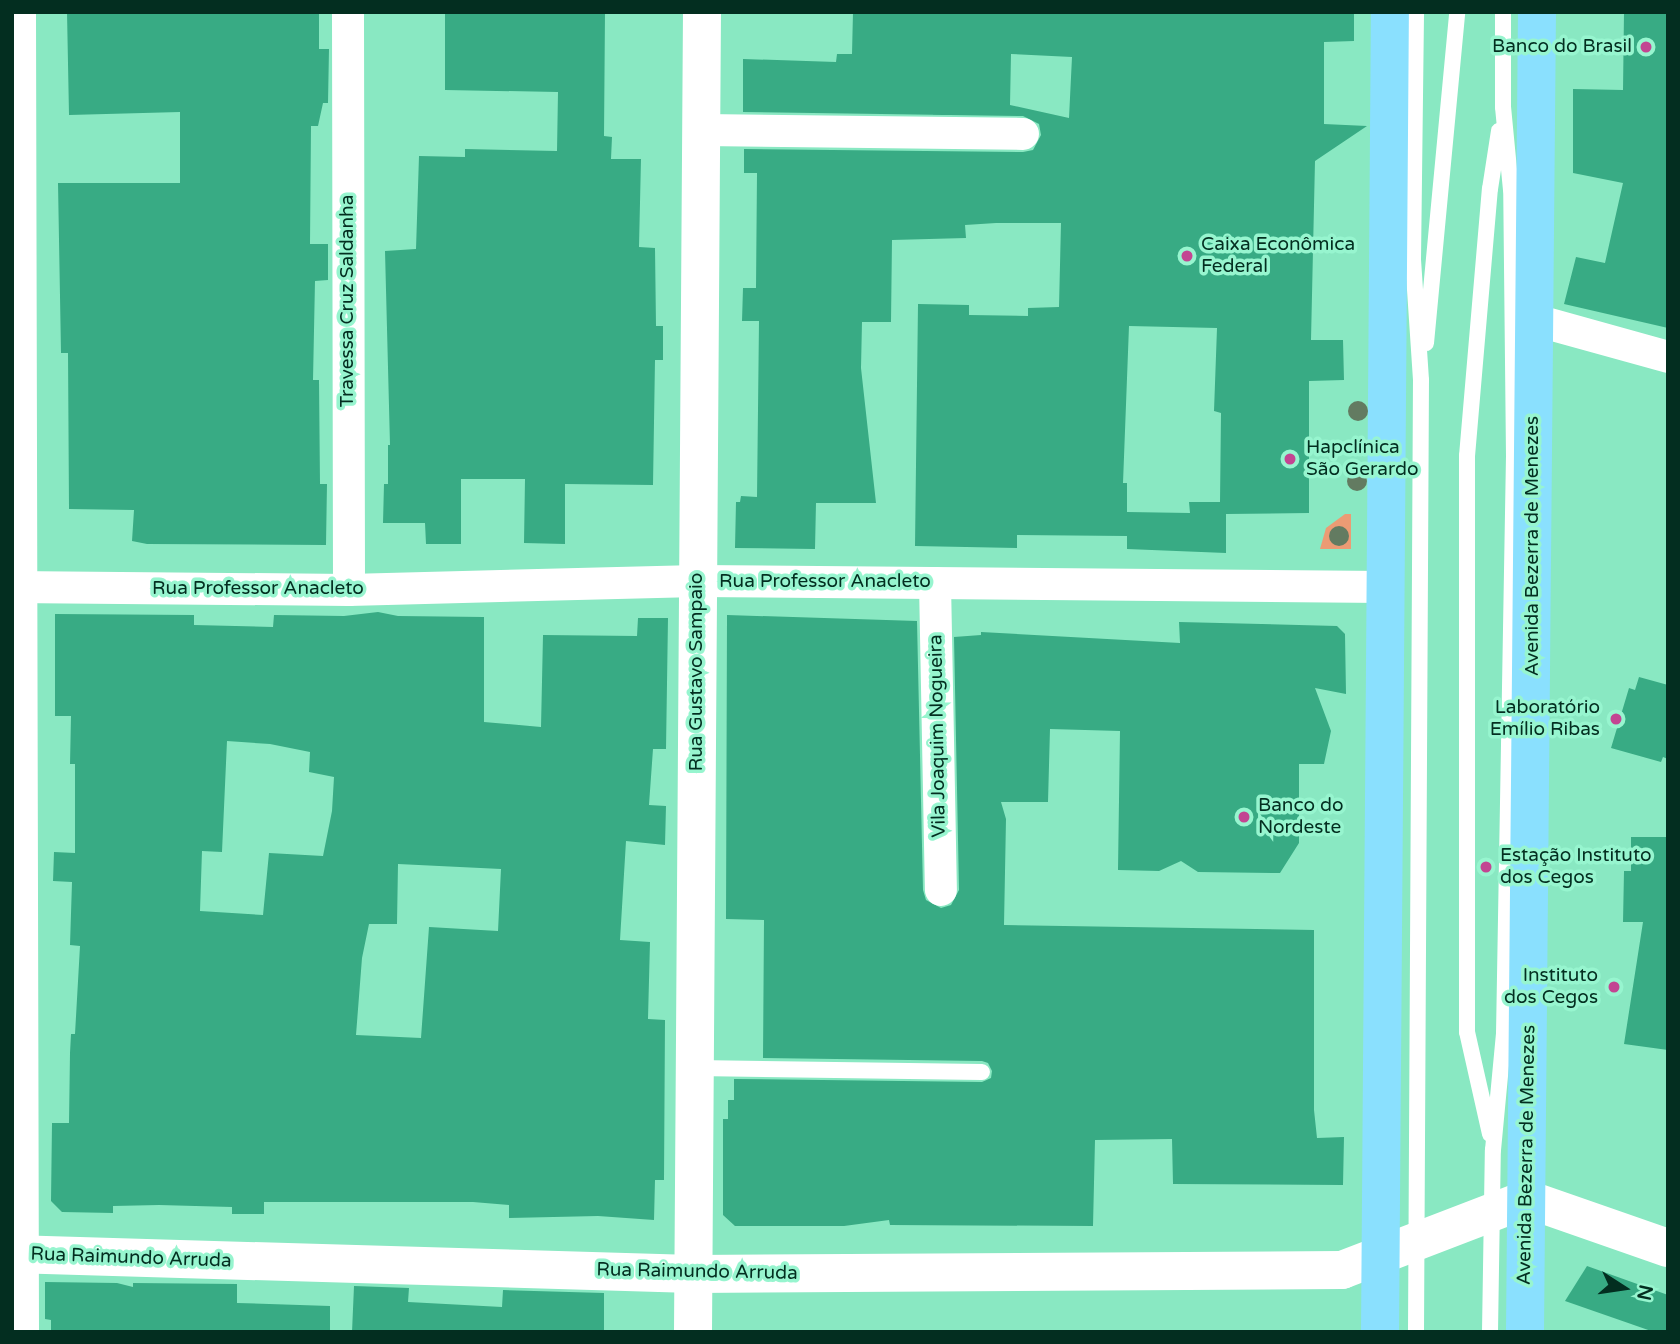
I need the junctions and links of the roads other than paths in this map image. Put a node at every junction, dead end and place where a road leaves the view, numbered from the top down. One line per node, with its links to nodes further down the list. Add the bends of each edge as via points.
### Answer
1 (17, 12): 17 (street)
2 (348, 12): 19 (street, Travessa Cruz Saldanha)
3 (702, 12): 10 (street, Rua Gustavo Sampaio)
4 (1390, 12): 18 (main road)
5 (1416, 12): 14 (lane, via 1413,260)
6 (1457, 12): 14 (lane)
7 (1503, 12): 9 (lane, Avenida Bezerra de Menezes)
8 (1537, 12): 12 (main road, Avenida Bezerra de Menezes)
9 (1503, 107): 23 (lane, Avenida Bezerra de Menezes, via 1511,190 1514,457 1504,1034); 23 (lane, Avenida Bezerra de Menezes, via 1490,189 1467,456 1467,1032)
10 (703, 130): 11 (street); 15 (street, Rua Gustavo Sampaio)
11 (1023, 134)
12 (1535, 320): 13 (street); 24 (main road, Avenida Bezerra de Menezes)
13 (1668, 357)
14 (1421, 380): 26 (lane)
15 (697, 581): 16 (street, Rua Professor Anacleto); 19 (street, Rua Professor Anacleto); 21 (street, Rua Gustavo Sampaio)
16 (935, 583): 18 (street, Rua Professor Anacleto); 20 (street, Vila Joaquim Nogueira)
17 (15, 587): 19 (street, Rua Professor Anacleto); 28 (street)
18 (1385, 587): 29 (main road)
19 (349, 590)
20 (941, 890)
21 (695, 1068): 22 (lane); 30 (street, Rua Gustavo Sampaio)
22 (982, 1072)
23 (1493, 1150): 25 (lane, Avenida Bezerra de Menezes)
24 (1527, 1199): 25 (street, Rua Raimundo Arruda); 27 (street); 36 (main road, Avenida Bezerra de Menezes)
25 (1492, 1212): 26 (street, Rua Raimundo Arruda); 35 (lane, Avenida Bezerra de Menezes)
26 (1416, 1242): 29 (street, Rua Raimundo Arruda); 34 (lane)
27 (1668, 1248)
28 (17, 1254): 30 (street, Rua Raimundo Arruda); 31 (street)
29 (1380, 1255): 30 (street, Rua Raimundo Arruda, via 1342,1270); 33 (main road)
30 (693, 1274): 32 (street, Rua Gustavo Sampaio)
31 (20, 1332)
32 (693, 1332)
33 (1380, 1332)
34 (1416, 1332)
35 (1490, 1332)
36 (1525, 1332)

